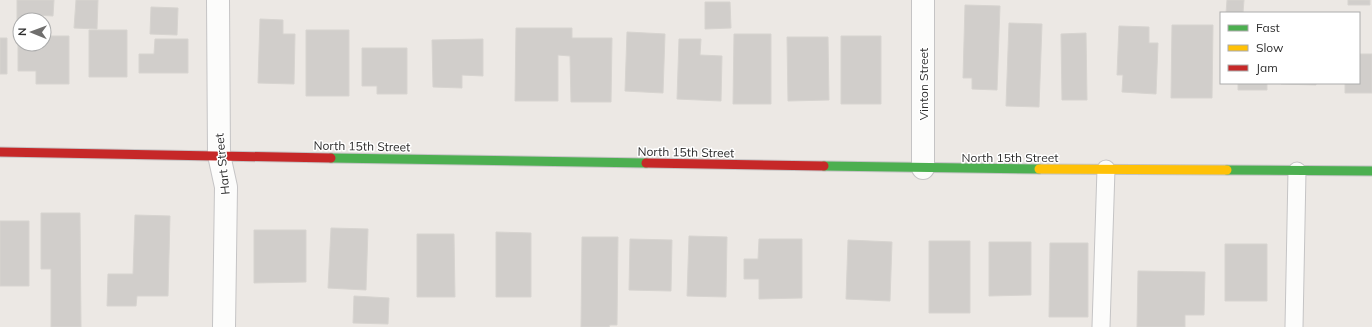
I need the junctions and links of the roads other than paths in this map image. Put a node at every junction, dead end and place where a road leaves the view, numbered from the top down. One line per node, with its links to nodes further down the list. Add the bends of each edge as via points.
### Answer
1 (218, 0): 4 (street, Hart Street)
2 (923, 0): 5 (street, Vinton Street)
3 (0, 152): 4 (main road, North 15th Street)
4 (219, 155): 5 (main road, North 15th Street); 9 (street, Hart Street, via 226,187)
5 (923, 168): 6 (main road, North 15th Street)
6 (1106, 169): 7 (main road, North 15th Street); 10 (lane)
7 (1297, 170): 8 (main road, North 15th Street); 11 (lane)
8 (1372, 171)
9 (224, 327)
10 (1101, 327)
11 (1294, 327)

